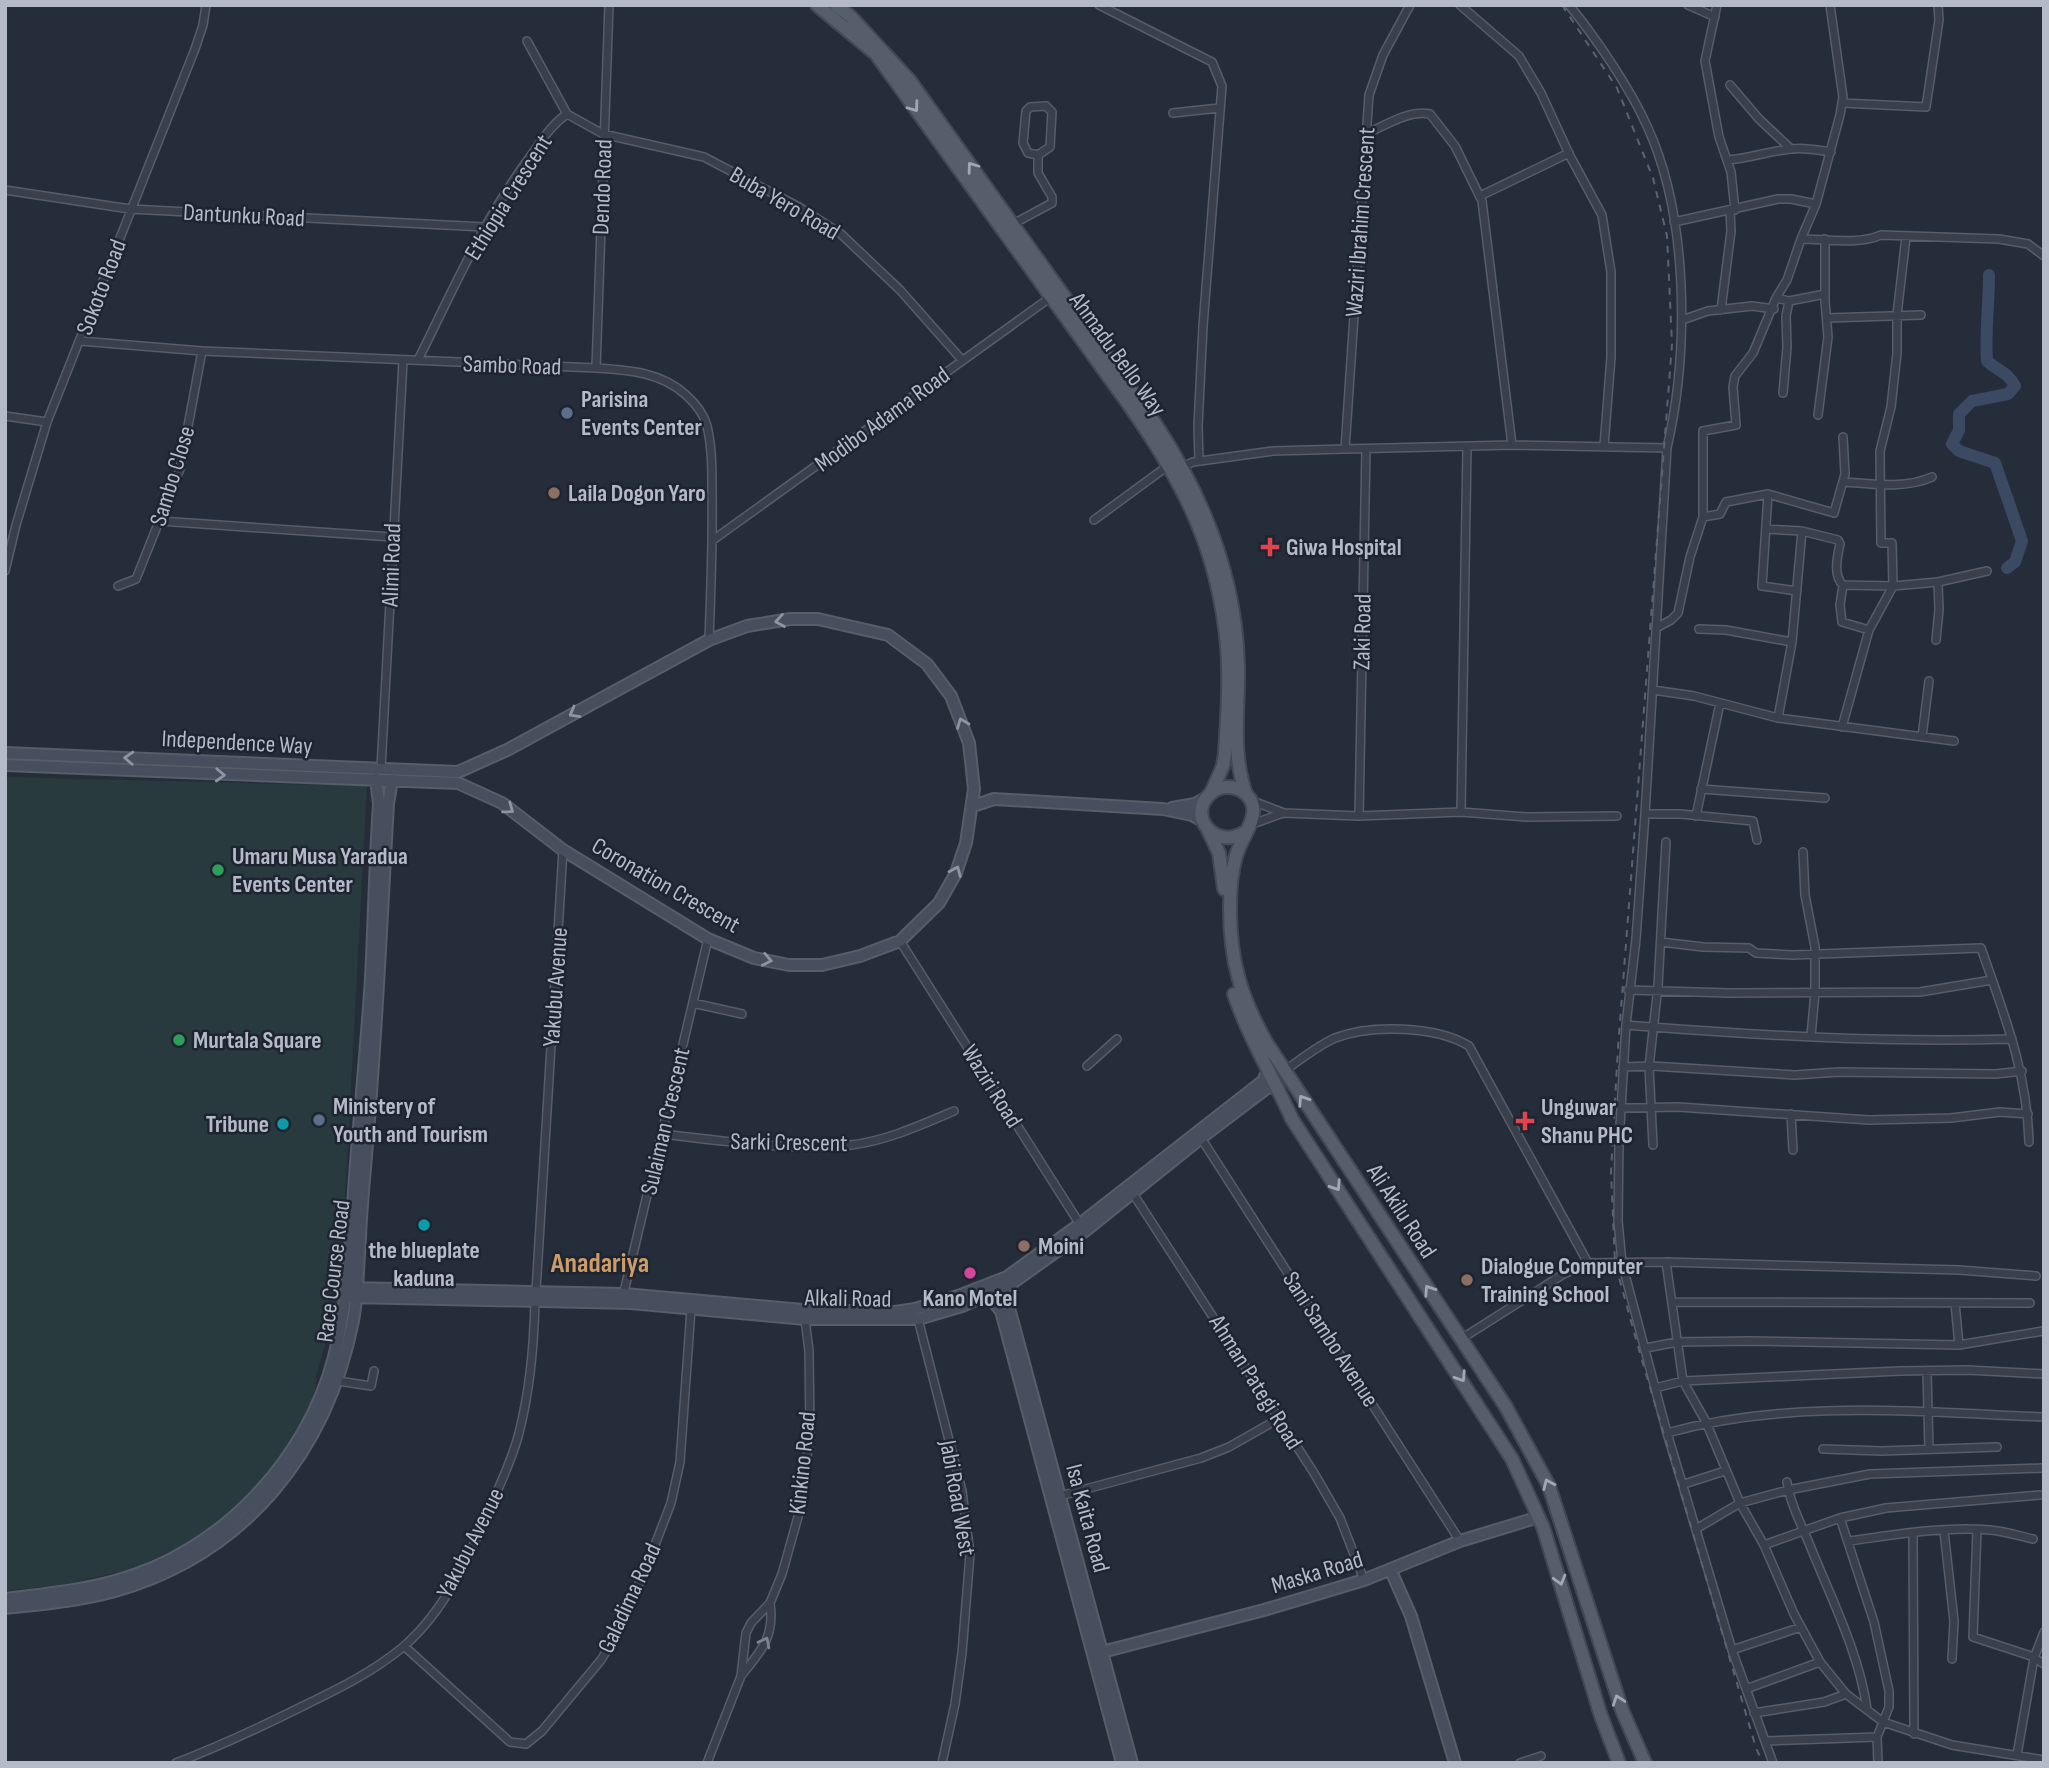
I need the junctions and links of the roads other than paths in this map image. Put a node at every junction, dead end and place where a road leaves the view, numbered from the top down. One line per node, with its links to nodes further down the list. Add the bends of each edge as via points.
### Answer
1 (206, 5): 30 (street, Sokoto Road, via 195,49)
2 (609, 5): 20 (street, Dendo Road)
3 (817, 5): 40 (main road, Ahmadu Bello Way, one-way to 40, via 876,54)
4 (835, 5): 33 (main road, Ahmadu Bello Way, one-way to 4, via 910,81)
5 (1099, 5): 17 (street, via 1212,61 1222,86)
6 (1410, 5): 21 (street, Waziri Ibrahim Crescent, via 1373,77)
7 (1461, 5): 24 (street, via 1519,56)
8 (1569, 5): 32 (street, via 1647,125)
9 (1688, 5): 13 (street)
10 (1717, 5): 13 (street)
11 (1830, 5): 16 (street)
12 (1938, 5): 16 (street, via 1926,107)
13 (1715, 17): 26 (street, via 1705,61 1719,137)
14 (527, 41): 19 (street)
15 (1730, 85): 22 (street)
16 (1842, 103): 23 (street)
17 (1219, 108): 18 (street); 66 (street, via 1203,326)
18 (1173, 113)
19 (567, 114): 20 (street, Ethiopia Crescent); 34 (street, Ethiopia Crescent, via 524,164)
20 (603, 134): 53 (street, Buba Yero Road, via 704,157 799,207 841,234 901,290); 54 (street, Dendo Road)
21 (1366, 134): 28 (street, via 1412,114 1430,114 1455,146); 64 (street, Waziri Ibrahim Crescent)
22 (1791, 149): 23 (street); 26 (street)
23 (1831, 152): 29 (street)
24 (1569, 154): 28 (street); 61 (street, via 1602,215 1611,272)
25 (1038, 155): 25 (street, via 1051,141 1052,112 1046,106 1026,111 1024,147); 33 (street, via 1038,173 1053,201)
26 (1728, 160): 31 (street)
27 (5, 190): 30 (street, Dantunku Road)
28 (1481, 198): 60 (street)
29 (1816, 204): 31 (street, via 1778,199); 36 (street)
30 (130, 209): 34 (street, Dantunku Road); 49 (street, Sokoto Road)
31 (1733, 210): 32 (street); 44 (street)
32 (1674, 222): 48 (street)
33 (1013, 224): 67 (main road, Ahmadu Bello Way, via 1156,425)
34 (484, 227): 52 (street, Ethiopia Crescent)
35 (1906, 237): 37 (street); 38 (street, via 1999,239 2028,244); 46 (street)
36 (1801, 239): 37 (street); 41 (street)
37 (1825, 239): 39 (street)
38 (2044, 256)
39 (1825, 294): 42 (street); 47 (street)
40 (1051, 297): 53 (street, Modibo Adama Road); 67 (main road, Ahmadu Bello Way)
41 (1776, 299): 42 (street); 43 (street)
42 (1789, 301): 55 (street)
43 (1774, 309): 44 (street); 72 (street, via 1753,353 1735,376 1736,425 1703,431)
44 (1721, 310): 48 (street)
45 (1920, 314): 46 (street)
46 (1897, 315): 47 (street); 70 (street, via 1897,353 1880,451)
47 (1827, 318): 56 (street)
48 (1682, 320): 63 (street)
49 (80, 341): 50 (street, Sambo Road); 58 (street, Sokoto Road)
50 (202, 351): 51 (street, Sambo Road); 74 (street, Sambo Close, via 180,469)
51 (402, 360): 52 (street, Sambo Road); 77 (street, Alimi Road)
52 (418, 360): 54 (street, Sambo Road)
53 (962, 360): 78 (street, Modibo Adama Road)
54 (596, 368): 78 (street, Sambo Road, via 644,373 666,381 697,408 706,425 712,459)
55 (1783, 393)
56 (1818, 415)
57 (5, 416): 58 (street)
58 (47, 422): 80 (street, Sokoto Road)
59 (1843, 437): 69 (street)
60 (1512, 445): 61 (street); 62 (street)
61 (1604, 446): 63 (street)
62 (1467, 447): 65 (street); 116 (street)
63 (1667, 448): 86 (street)
64 (1345, 449): 65 (street); 66 (street)
65 (1366, 449): 118 (street, Zaki Road)
66 (1199, 461): 67 (street)
67 (1176, 466): 73 (street); 109 (main road, Ahmadu Bello Way, via 1216,576 1227,647 1225,753); 110 (main road, Ahmadu Bello Way, via 1214,537 1231,602 1238,666 1237,765)
68 (1932, 477): 70 (street, via 1914,483)
69 (1843, 482): 70 (street); 71 (street, via 1834,513)
70 (1880, 484): 84 (street, via 1881,543 1892,544)
71 (1768, 495): 72 (street, via 1726,502 1720,514); 75 (street)
72 (1703, 517): 86 (street, via 1678,613)
73 (1094, 520)
74 (160, 521): 77 (street); 82 (street, Sambo Close, via 135,579)
75 (1766, 529): 76 (street); 85 (street, via 1762,586)
76 (1802, 531): 83 (street, via 1839,541 1838,582); 85 (street)
77 (392, 537): 103 (street, Alimi Road)
78 (713, 540): 90 (street, Sambo Road)
79 (1987, 571): 81 (street)
80 (5, 572)
81 (1938, 582): 84 (street); 89 (street)
82 (118, 586)
83 (1843, 586): 84 (street); 88 (street, via 1842,622)
84 (1893, 586): 88 (street)
85 (1797, 591): 91 (street)
86 (1656, 628): 93 (street)
87 (1699, 629): 91 (street)
88 (1869, 630): 96 (street)
89 (1936, 639)
90 (709, 640): 100 (main road, Coronation Crescent, one-way to 100); 106 (main road, Coronation Crescent, one-way to 90, via 969,743 951,696 926,664 888,635 818,619 790,619 747,626)
91 (1792, 642): 95 (street)
92 (1929, 681): 97 (street)
93 (1653, 690): 94 (street); 117 (street)
94 (1720, 704): 95 (street); 107 (street)
95 (1778, 718): 96 (street)
96 (1842, 727): 97 (street)
97 (1922, 737): 98 (street)
98 (1954, 741)
99 (5, 753): 103 (main road, Independence Way, one-way to 99)
100 (486, 760): 102 (main road, Coronation Crescent); 108 (main road, via 474,773)
101 (5, 765): 103 (main road, Independence Way, one-way to 103)
102 (466, 769): 103 (main road, Independence Way)
103 (378, 774): 104 (main road, Independence Way); 167 (main road, Race Course Road, via 371,978)
104 (392, 780): 105 (main road, Independence Way); 164 (main road, Race Course Road)
105 (448, 781): 108 (main road, Coronation Crescent)
106 (974, 789): 111 (main road); 113 (main road, Coronation Crescent)
107 (1701, 789): 112 (street); 120 (street)
108 (478, 791): 125 (main road, Coronation Crescent, one-way to 125, via 502,803)
109 (1208, 796): 110 (main road, via 1225,787); 114 (main road, via 1195,804); 121 (main road, via 1202,813)
110 (1248, 797): 115 (street); 122 (main road, via 1253,812)
111 (994, 799): 113 (main road); 114 (main road)
112 (1825, 799)
113 (973, 806): 128 (main road, Coronation Crescent, one-way to 113, via 940,903 956,873)
114 (1163, 809): 121 (main road, via 1192,815)
115 (1284, 813): 118 (street); 122 (street)
116 (1461, 813): 118 (street); 119 (street)
117 (1645, 814): 120 (street); 132 (street)
118 (1359, 816)
119 (1617, 816)
120 (1696, 816): 123 (street, via 1754,821)
121 (1205, 825): 122 (main road, via 1222,838 1238,836); 145 (main road, Ali Akilu Road, via 1222,865 1225,942 1233,990)
122 (1248, 828): 146 (main road, Ali Akilu Road, via 1232,869 1231,947 1242,994)
123 (1757, 840)
124 (1666, 842): 129 (street)
125 (564, 850): 127 (main road, Coronation Crescent); 170 (street, Yakubu Avenue)
126 (1802, 852): 130 (street)
127 (708, 939): 128 (main road, Coronation Crescent, one-way to 128, via 754,958 822,965); 135 (street, Sulaiman Crescent)
128 (900, 941): 160 (street, Waziri Road)
129 (1661, 942): 130 (street); 133 (street)
130 (1815, 955): 131 (street, via 1981,948); 134 (street)
131 (1992, 980): 134 (street, via 1920,992); 141 (street)
132 (1628, 990): 133 (street); 137 (street)
133 (1657, 991): 134 (street); 138 (street)
134 (1815, 993): 139 (street)
135 (693, 1003): 136 (street); 154 (street, Sulaiman Crescent)
136 (742, 1014)
137 (1626, 1025): 138 (street); 144 (street)
138 (1653, 1027): 139 (street); 143 (street)
139 (1811, 1036): 141 (street)
140 (1117, 1039): 142 (street)
141 (2012, 1039): 147 (street)
142 (1087, 1066)
143 (1649, 1067): 144 (street); 147 (street, via 1795,1075); 149 (street)
144 (1623, 1068): 150 (street)
145 (1268, 1070): 148 (main road, Ali Akilu Road); 160 (main road, Alkali Road, via 1263,1081)
146 (1284, 1071): 162 (street, via 1333,1039 1374,1030 1426,1030 1469,1046); 180 (main road, Ali Akilu Road, one-way to 146)
147 (2022, 1071): 153 (street)
148 (1278, 1087): 155 (main road, Alkali Road, via 1267,1088); 206 (main road, Ali Akilu Road, one-way to 206, via 1292,1119 1505,1447)
149 (1651, 1107): 150 (street); 152 (street); 157 (street)
150 (1621, 1108): 163 (street, via 1618,1221)
151 (954, 1111): 154 (street, Sarki Crescent, via 898,1133 853,1144 804,1146)
152 (1791, 1114): 153 (street, via 1869,1120); 158 (street)
153 (2028, 1114): 156 (street)
154 (662, 1134): 171 (street, Sulaiman Crescent)
155 (1201, 1138): 159 (main road, Alkali Road); 214 (street, Sani Sambo Avenue)
156 (2029, 1142)
157 (1653, 1145)
158 (1793, 1150)
159 (1132, 1192): 160 (main road, Alkali Road); 193 (street, Ahman Pategi Road)
160 (1082, 1227): 166 (main road, Alkali Road); 171 (main road, Alkali Road, via 1007,1277 905,1311 803,1310)
161 (1666, 1262): 163 (street); 165 (street); 172 (street)
162 (1588, 1263): 163 (street); 180 (street)
163 (1622, 1263): 183 (street)
164 (358, 1265): 167 (main road, Race Course Road); 168 (main road)
165 (2036, 1276)
166 (1011, 1284): 169 (main road, Alkali Road); 191 (main road, Isa Kaita Road, via 1009,1308)
167 (351, 1293): 168 (main road, Alkali Road); 178 (main road, Race Course Road); 219 (main road, Race Course Road, via 315,1409 285,1460 250,1502 197,1544 143,1572 82,1588)
168 (378, 1293): 170 (main road, Alkali Road); 178 (main road)
169 (988, 1294): 177 (main road, Alkali Road); 191 (main road, Isa Kaita Road, via 1001,1311)
170 (536, 1296): 171 (main road, Alkali Road); 224 (street, Yakubu Avenue, via 527,1395 506,1471 459,1574 438,1608)
171 (623, 1298): 175 (main road, Alkali Road)
172 (1674, 1302): 173 (street); 181 (street)
173 (1955, 1303): 174 (street); 182 (street)
174 (2030, 1303)
175 (691, 1309): 176 (main road, Alkali Road); 224 (street, Galadima Road, via 680,1462 671,1503 616,1635 542,1731 526,1744 510,1742)
176 (805, 1319): 177 (main road, Alkali Road); 220 (street, Kinkino Road, via 810,1433 801,1506)
177 (918, 1319): 245 (street, Jabi Road West, via 962,1491 970,1554 962,1653)
178 (353, 1320): 187 (main road, Race Course Road)
179 (2043, 1331): 182 (street)
180 (1461, 1339): 251 (main road, Ali Akilu Road, one-way to 180, via 1622,1710 1549,1486 1506,1407)
181 (1676, 1342): 182 (street); 183 (street); 188 (street)
182 (1959, 1345)
183 (1646, 1348): 189 (street)
184 (374, 1371): 187 (street, via 371,1387)
185 (1927, 1372): 186 (street); 188 (street); 190 (street)
186 (2044, 1374)
187 (338, 1381): 221 (main road, Race Course Road, via 295,1465 258,1508 204,1551 115,1591)
188 (1683, 1381): 189 (street); 194 (street)
189 (1655, 1388): 195 (street)
190 (1928, 1411): 192 (street); 194 (street, via 1853,1409); 198 (street)
191 (1034, 1417): 204 (main road, Isa Kaita Road); 246 (main road, Isa Kaita Road)
192 (2044, 1418)
193 (1278, 1419): 204 (street, via 1201,1458); 218 (street, Ahman Pategi Road, via 1340,1518)
194 (1706, 1422): 195 (street); 200 (street)
195 (1667, 1433): 201 (street)
196 (1997, 1447): 198 (street)
197 (1823, 1448): 198 (street)
198 (1929, 1449)
199 (2043, 1468): 202 (street, via 1881,1473)
200 (1725, 1471): 201 (street); 205 (street)
201 (1684, 1484): 208 (street)
202 (1787, 1486): 205 (street); 210 (street)
203 (2040, 1495): 207 (street, via 1886,1508)
204 (1060, 1496): 226 (main road, Isa Kaita Road)
205 (1740, 1503): 208 (street); 216 (street)
206 (1539, 1517): 214 (main road, Maska Road); 250 (main road, Ali Akilu Road, one-way to 250)
207 (1840, 1518): 210 (street); 215 (street)
208 (1696, 1529): 225 (street)
209 (1977, 1530): 211 (street); 213 (street); 227 (street, via 1972,1635)
210 (1804, 1531): 216 (street); 234 (street, via 1847,1636)
211 (1944, 1531): 212 (street); 228 (street, via 1954,1621)
212 (1913, 1533): 215 (street); 237 (street)
213 (2033, 1539)
214 (1460, 1541): 217 (main road, Maska Road)
215 (1849, 1541): 236 (street, via 1889,1691)
216 (1764, 1545): 222 (street)
217 (1391, 1571): 218 (main road, Maska Road); 248 (main road, via 1411,1616)
218 (1364, 1580): 226 (main road, Maska Road)
219 (5, 1599)
220 (769, 1603): 231 (street, Kinkino Road, via 747,1633); 231 (street, Kinkino Road, one-way to 220, via 769,1635)
221 (5, 1608)
222 (1801, 1627): 225 (street); 229 (street)
223 (2044, 1632): 227 (street)
224 (404, 1646): 243 (street, Yakubu Avenue, via 337,1690)
225 (1732, 1650): 232 (street)
226 (1102, 1652): 247 (main road, Isa Kaita Road)
227 (2034, 1658): 230 (street); 240 (street)
228 (1952, 1659)
229 (1820, 1662): 232 (street); 233 (street)
230 (2044, 1664)
231 (741, 1676): 244 (street, Kinkino Road)
232 (1746, 1689): 235 (street)
233 (1846, 1695): 234 (street); 235 (street)
234 (1867, 1709): 236 (street)
235 (1754, 1713): 239 (street)
236 (1883, 1722): 237 (street); 238 (street)
237 (1914, 1734): 240 (street)
238 (1877, 1737): 239 (street); 253 (street)
239 (1767, 1741): 252 (street)
240 (2017, 1755): 242 (street)
241 (1541, 1756): 249 (street)
242 (2044, 1760)
243 (176, 1763)
244 (707, 1763)
245 (942, 1763)
246 (1122, 1763)
247 (1132, 1763)
248 (1455, 1763)
249 (1520, 1763)
250 (1619, 1763)
251 (1645, 1763)
252 (1773, 1763)
253 (1878, 1763)

